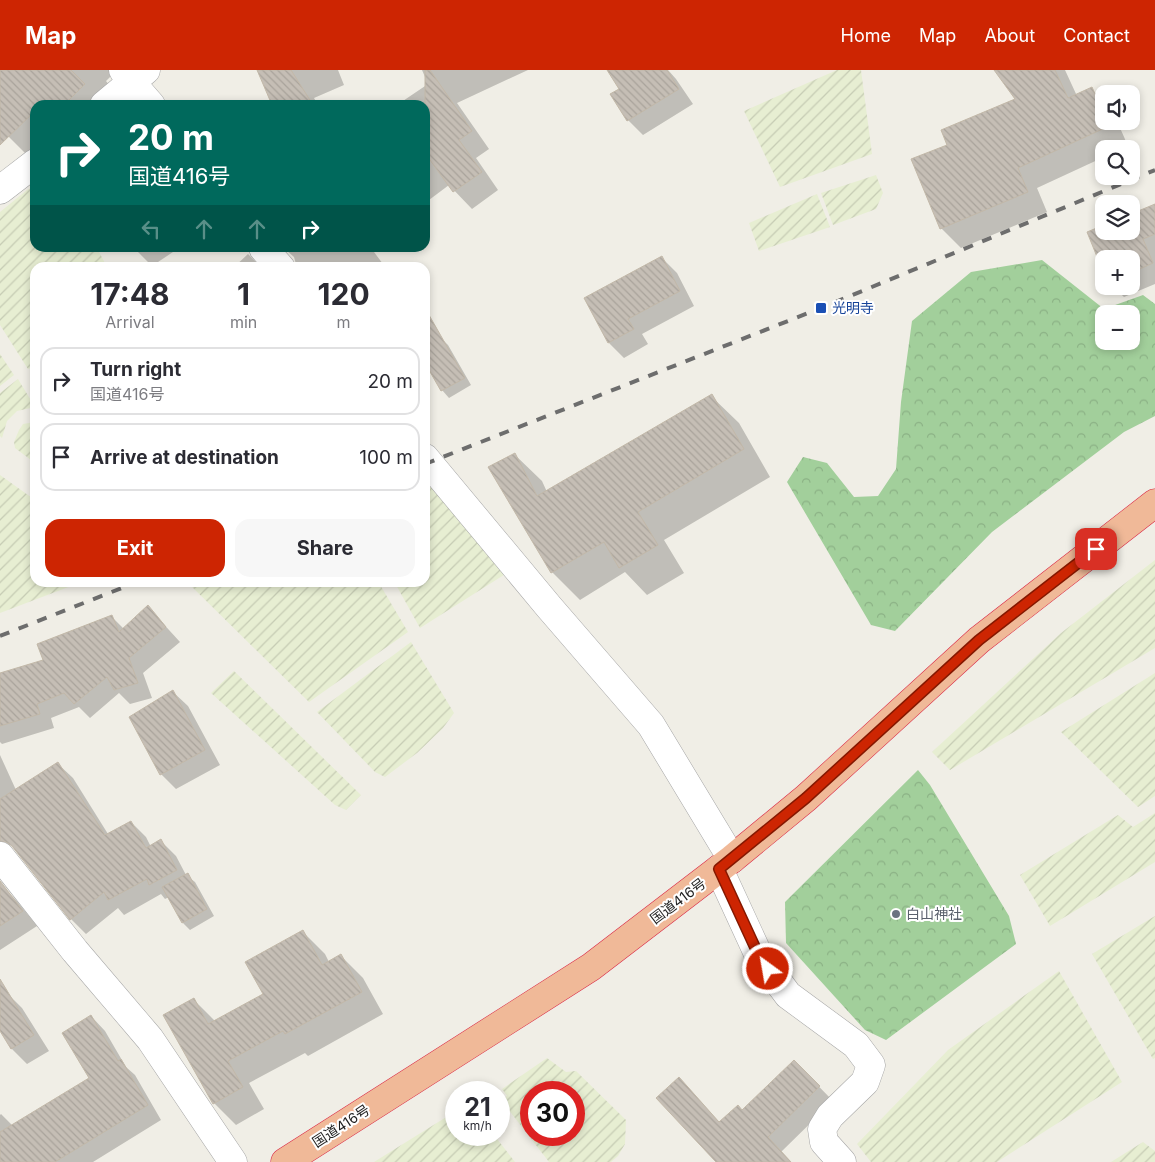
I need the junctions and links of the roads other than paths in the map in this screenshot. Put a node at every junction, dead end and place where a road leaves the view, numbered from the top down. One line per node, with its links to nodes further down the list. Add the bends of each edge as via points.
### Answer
1 (134, 74): 2 (street); 3 (street)
2 (109, 100)
3 (148, 100)
4 (30, 167): 5 (street)
5 (0, 190)
6 (266, 252): 7 (street)
7 (275, 262)
8 (430, 464): 11 (street, via 651,725)
9 (1155, 503): 11 (highway, 国道416号, via 979,640 806,798)
10 (0, 856): 12 (street, via 150,1039)
11 (726, 864): 13 (highway, 国道416号, via 590,967); 14 (street, via 759,956 788,995 856,1045 871,1065 865,1082 830,1116 822,1129 824,1142)
12 (233, 1162)
13 (285, 1162)
14 (842, 1162)

